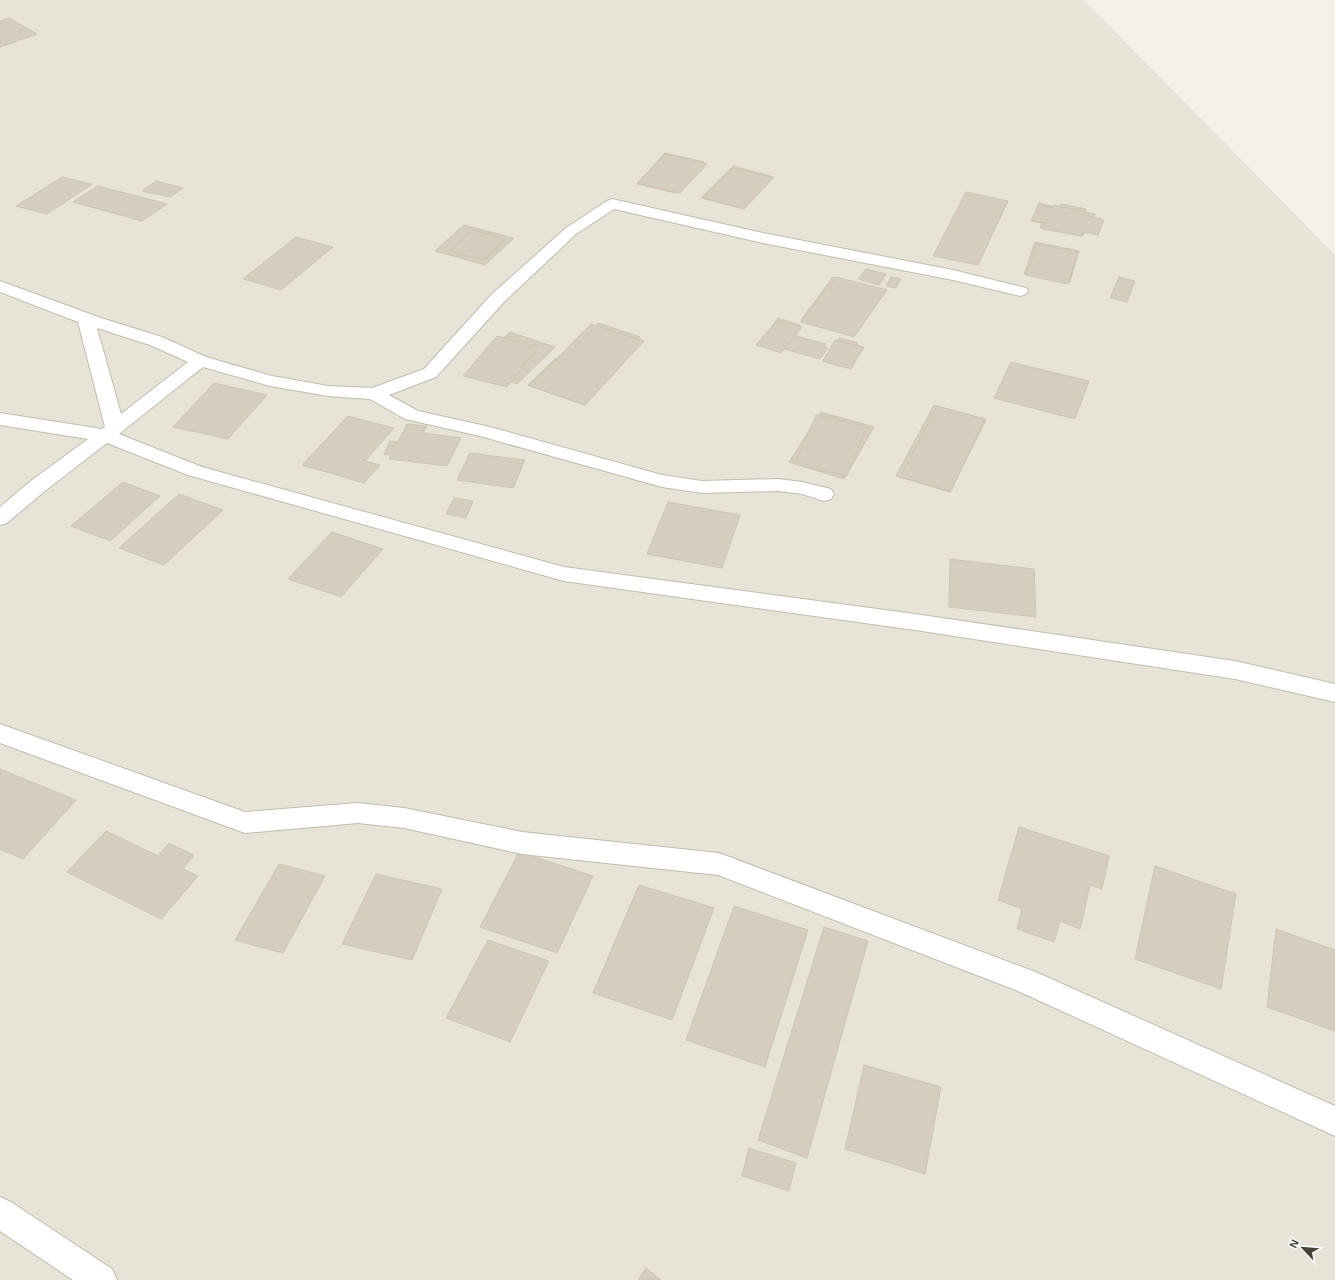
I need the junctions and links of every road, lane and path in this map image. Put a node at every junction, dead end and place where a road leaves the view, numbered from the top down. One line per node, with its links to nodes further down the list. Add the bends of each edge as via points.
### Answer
1 (0, 286): 3 (street)
2 (1020, 291): 5 (street, via 612,204 571,231 509,287 430,373)
3 (86, 318): 4 (street, via 156,341); 7 (street)
4 (200, 361): 5 (street, via 270,381 328,391); 7 (street)
5 (374, 394): 8 (street, via 412,415 483,431 602,466 662,480 702,487 778,485)
6 (0, 418): 7 (street)
7 (111, 432): 9 (street, via 39,485); 10 (street, via 195,471 564,574 915,622 1235,670)
8 (824, 494)
9 (0, 518)
10 (1335, 693)
11 (0, 733): 12 (street, via 245,823 358,813 404,818 522,843 719,864 1028,982)
12 (1335, 1121)
13 (0, 1213): 14 (street)
14 (101, 1280)

